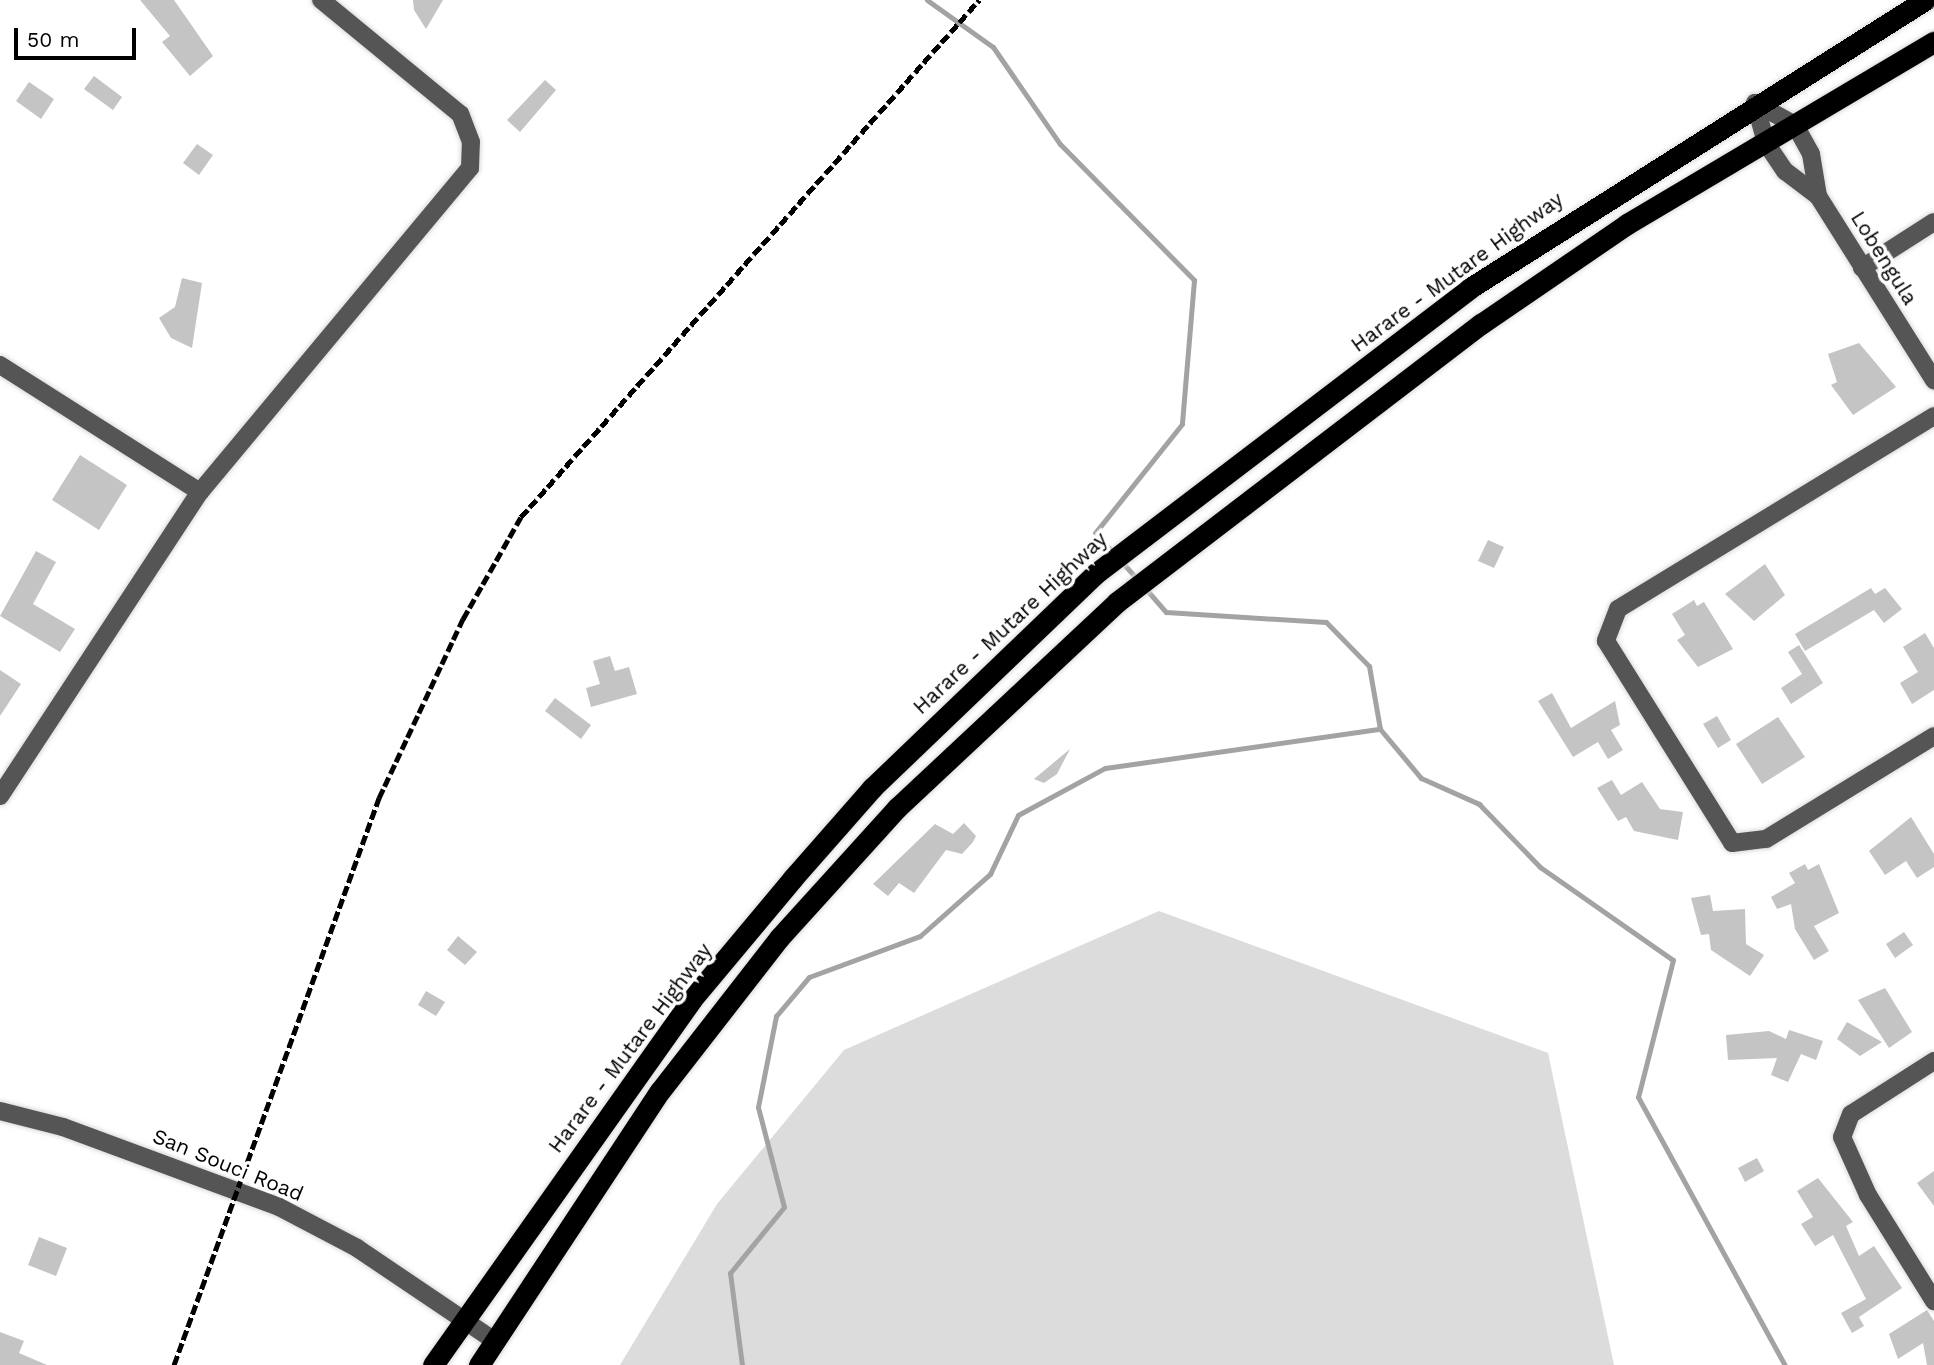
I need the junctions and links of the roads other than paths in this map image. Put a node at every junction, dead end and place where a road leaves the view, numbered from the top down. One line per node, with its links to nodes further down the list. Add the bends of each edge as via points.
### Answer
1 (321, 0): 13 (street, via 460,114 471,142 470,168)
2 (1925, 0): 4 (highway, Harare - Mutare Highway)
3 (1934, 43): 5 (highway)
4 (1755, 103): 5 (street); 6 (street, Lobengula); 19 (highway, Harare - Mutare Highway, via 1470,288 1095,574 891,768 793,878 692,999)
5 (1795, 125): 6 (highway); 7 (street, Lobengula, via 1811,154)
6 (1766, 143): 7 (street, Lobengula, via 1785,171); 20 (highway, via 1627,224 1481,324 1150,574 898,808 771,947 660,1091)
7 (1818, 196): 9 (street, Lobengula)
8 (1934, 222): 9 (street)
9 (1862, 268): 11 (street, Lobengula)
10 (0, 365): 13 (street)
11 (1934, 380)
12 (1934, 416): 14 (street, via 1618,609 1606,641 1732,843 1766,839)
13 (200, 492): 15 (street)
14 (1934, 736)
15 (0, 795)
16 (1934, 1061): 18 (street, via 1851,1114 1842,1136 1867,1195)
17 (0, 1111): 19 (street, San Souci Road, via 62,1127 279,1206 366,1254)
18 (1934, 1301)
19 (462, 1321): 20 (street, San Souci Road); 21 (highway, Harare - Mutare Highway)
20 (495, 1341): 22 (highway)
21 (433, 1365)
22 (479, 1365)

